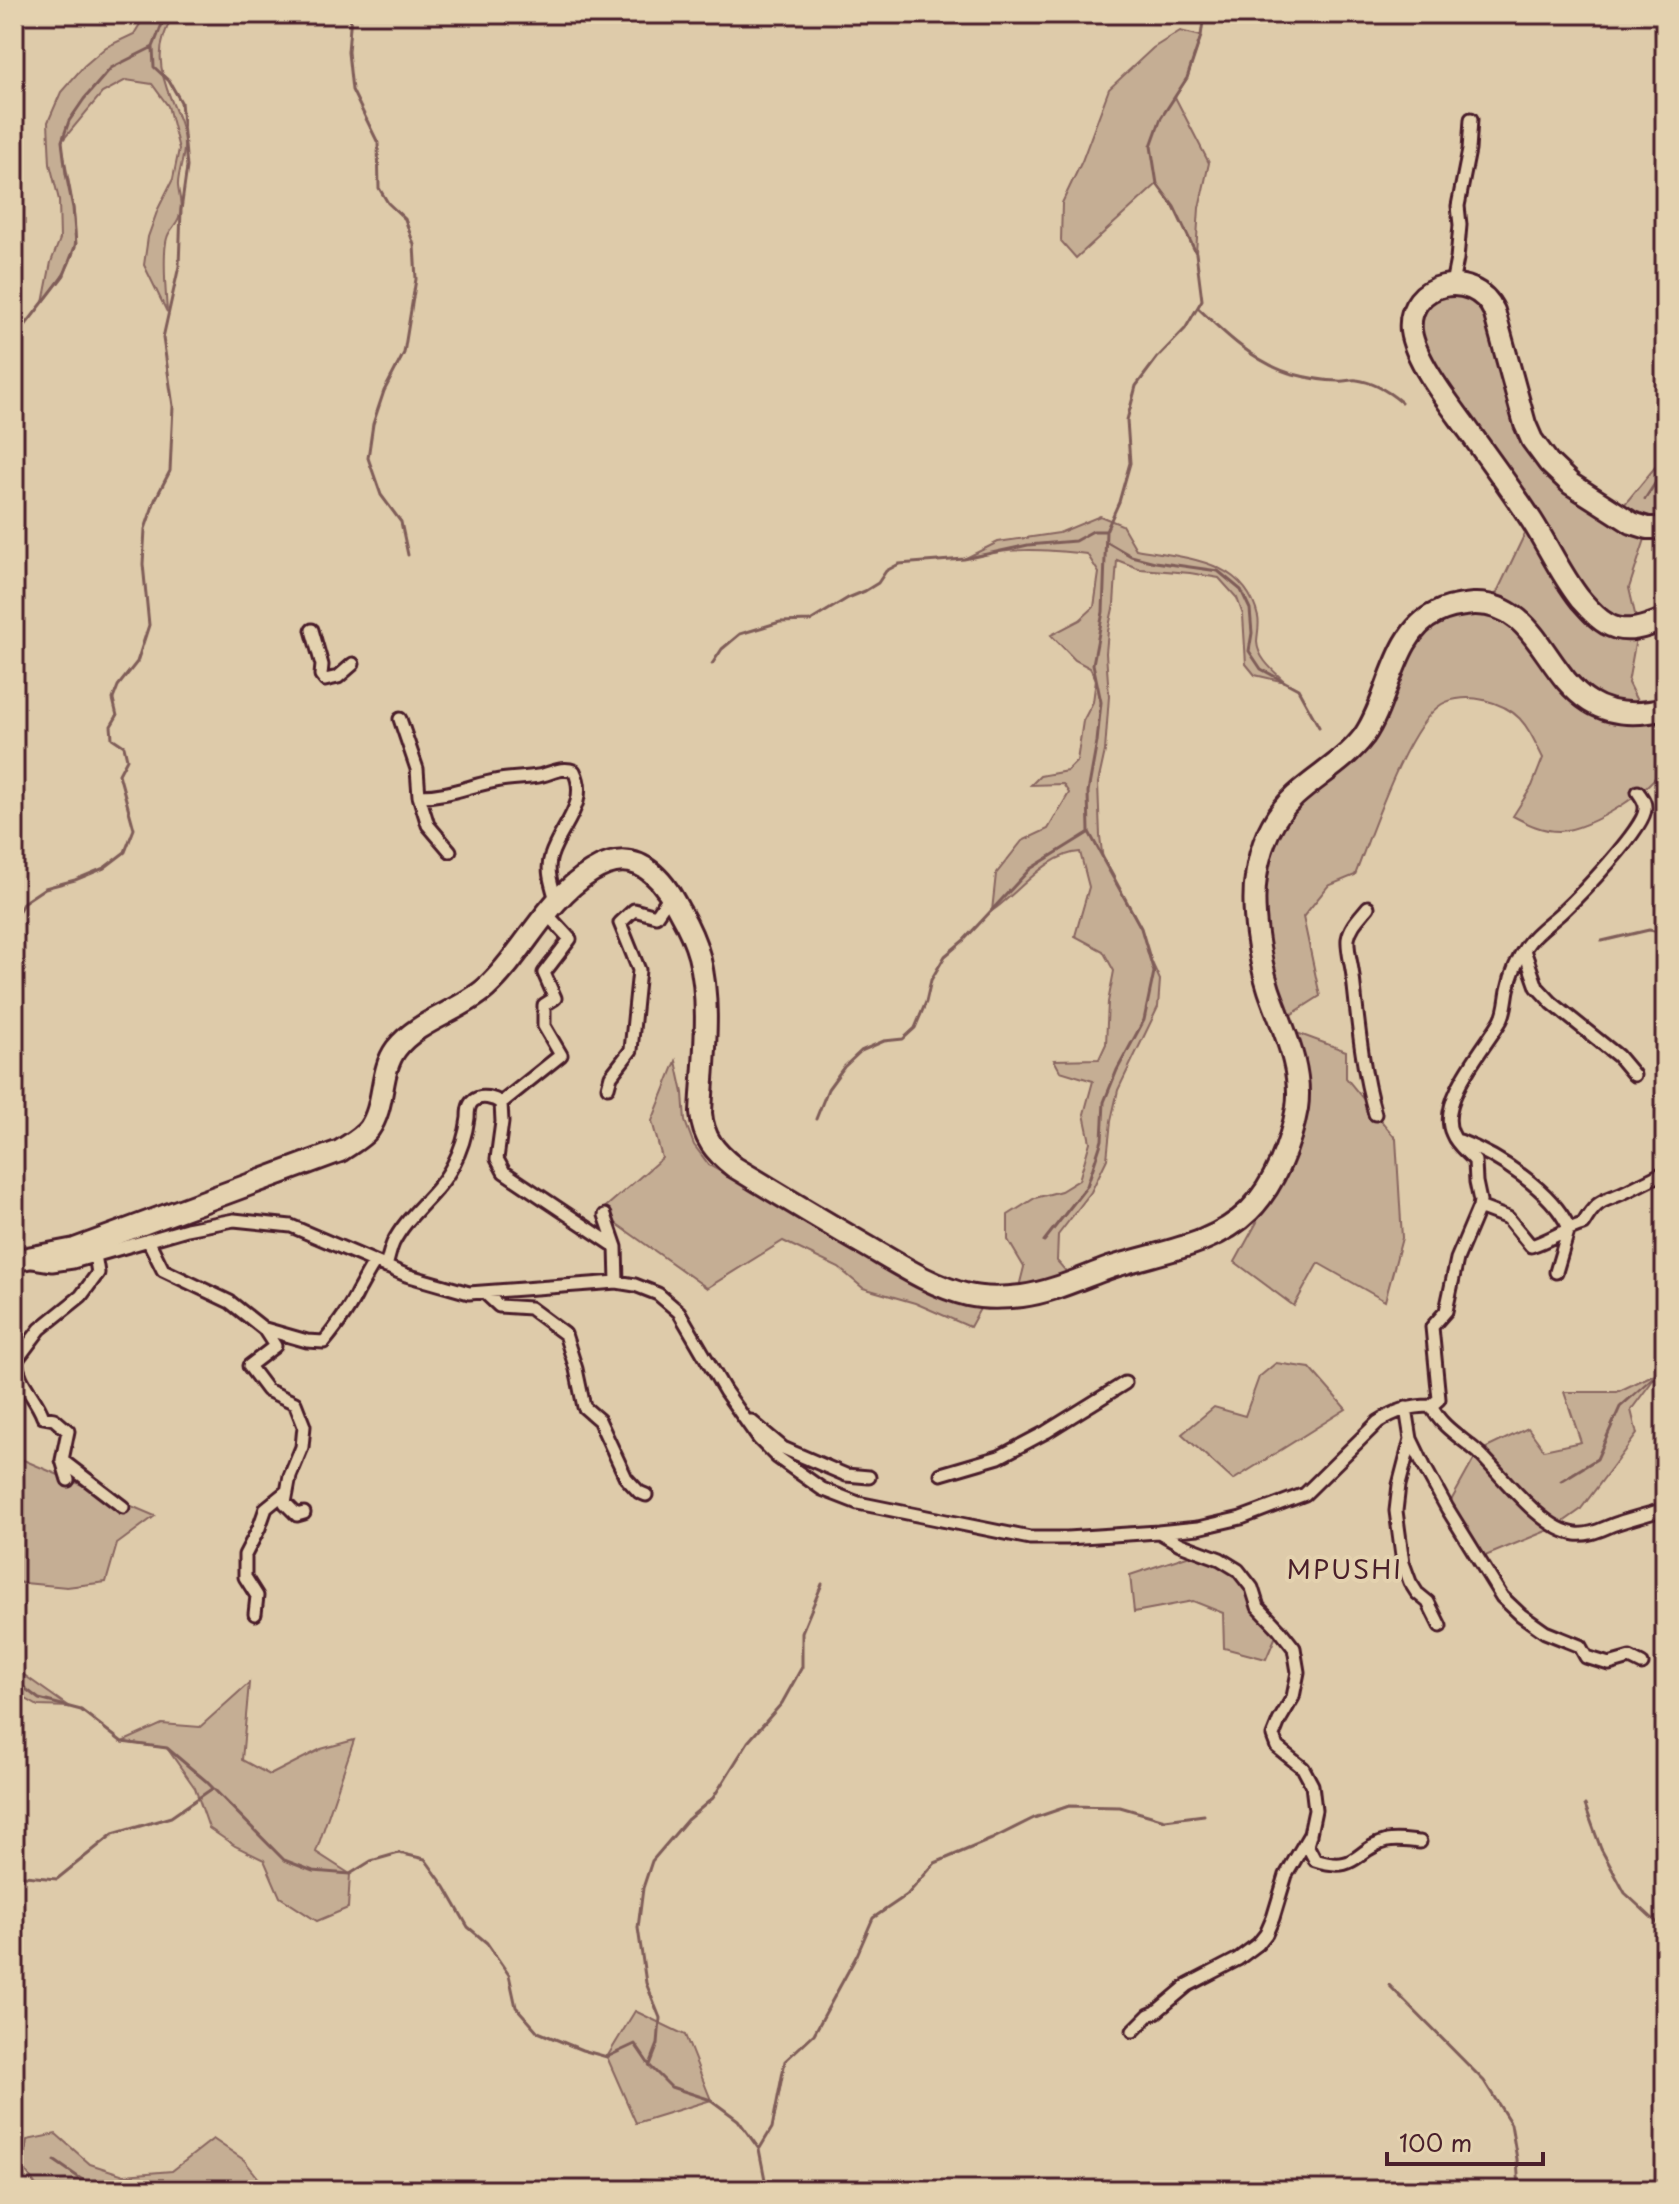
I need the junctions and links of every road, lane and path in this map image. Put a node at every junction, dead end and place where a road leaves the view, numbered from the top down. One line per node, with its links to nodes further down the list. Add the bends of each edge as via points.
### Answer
1 (1471, 119): 2 (street)
2 (1452, 284): 3 (highway, via 1473,289 1491,303 1525,424 1549,463 1571,484 1632,523); 4 (highway, via 1432,289 1411,318 1415,344 1441,392 1591,612 1625,630)
3 (1665, 528)
4 (1665, 619)
5 (312, 630): 6 (street, via 325,680)
6 (353, 664)
7 (1665, 709): 12 (highway, via 1617,713 1585,699 1521,621 1497,608 1462,605 1420,624 1402,651 1371,725 1344,758 1288,802 1258,859 1254,897 1265,976 1299,1092 1290,1134 1267,1188 1248,1212 1207,1238 1038,1293 978,1297 923,1278 734,1167 715,1149 704,1134 701,1113 705,999 699,957)
8 (400, 719): 10 (street, via 417,769)
9 (1638, 792): 15 (street, via 1645,809 1641,822)
10 (419, 796): 11 (street, via 428,825); 13 (street, via 574,771 578,801 551,857)
11 (450, 851)
12 (671, 894): 13 (highway, via 643,866 618,861 588,873); 17 (street, via 656,916 634,910 620,923 639,970 631,1050)
13 (551, 907): 18 (street, via 570,939 544,973 555,998 544,1005 544,1026 561,1055); 28 (highway, via 485,988 398,1047 377,1113 358,1140 117,1235)
14 (1368, 907): 19 (street, via 1352,926 1348,941 1355,1013)
15 (1524, 950): 16 (street, via 1537,987); 20 (street, via 1502,1018 1476,1054 1452,1105 1449,1124)
16 (1634, 1075)
17 (608, 1087)
18 (501, 1103): 26 (street, via 498,1165); 29 (street, via 485,1097 470,1103 466,1132 452,1167)
19 (1375, 1114)
20 (1456, 1139): 22 (street, via 1475,1161); 24 (street, via 1481,1149 1531,1184)
21 (1665, 1172): 24 (street, via 1605,1198 1583,1224)
22 (1479, 1207): 24 (street, via 1508,1218 1531,1246); 36 (street, via 1457,1259 1446,1311 1432,1327 1439,1399)
23 (605, 1215): 26 (street)
24 (1569, 1228): 30 (street)
25 (148, 1240): 27 (street); 29 (street, via 234,1220 277,1224); 33 (street, via 163,1270 230,1302)
26 (616, 1247): 31 (street)
27 (95, 1255): 28 (street, via 52,1265); 34 (street, via 98,1273 81,1296 40,1329 16,1361)
28 (18, 1259)
29 (381, 1265): 32 (street, via 434,1284); 33 (street, via 365,1275 324,1342)
30 (1556, 1272)
31 (617, 1282): 32 (street); 38 (street, via 658,1294 679,1312)
32 (484, 1292): 45 (street, via 499,1306 530,1308 565,1334 584,1407 599,1420 626,1478)
33 (264, 1329): 44 (street, via 275,1346 249,1366 267,1390 295,1403 304,1426)
34 (16, 1371): 40 (street, via 43,1417 68,1431)
35 (1125, 1383): 41 (street, via 999,1457)
36 (1431, 1406): 37 (street); 47 (street, via 1437,1420 1556,1527 1577,1534 1594,1532)
37 (1406, 1408): 39 (street); 49 (street, via 1378,1422 1305,1494 1241,1518)
38 (741, 1413): 42 (street, via 783,1448 846,1475); 49 (street, via 777,1457 822,1489 858,1503 1030,1538)
39 (1411, 1439): 51 (street, via 1396,1511 1403,1563); 52 (street, via 1502,1597 1545,1632 1580,1646 1586,1657 1609,1664 1630,1658)
40 (62, 1460): 43 (street); 46 (street)
41 (941, 1474)
42 (869, 1477)
43 (68, 1480)
44 (287, 1491): 48 (street, via 285,1503 297,1515); 50 (street, via 266,1508 245,1555 245,1577 257,1596)
45 (646, 1495)
46 (123, 1507)
47 (1665, 1509)
48 (304, 1513)
49 (1158, 1532): 53 (street, via 1238,1570 1258,1607 1294,1648 1298,1672 1293,1697 1273,1736 1312,1785 1315,1810)
50 (255, 1614)
51 (1440, 1626)
52 (1642, 1664)
53 (1310, 1834): 54 (street, via 1307,1845 1315,1860 1341,1865 1386,1841); 55 (street, via 1286,1875 1273,1918 1258,1944 1188,1985)
54 (1420, 1842)
55 (1133, 2031)

